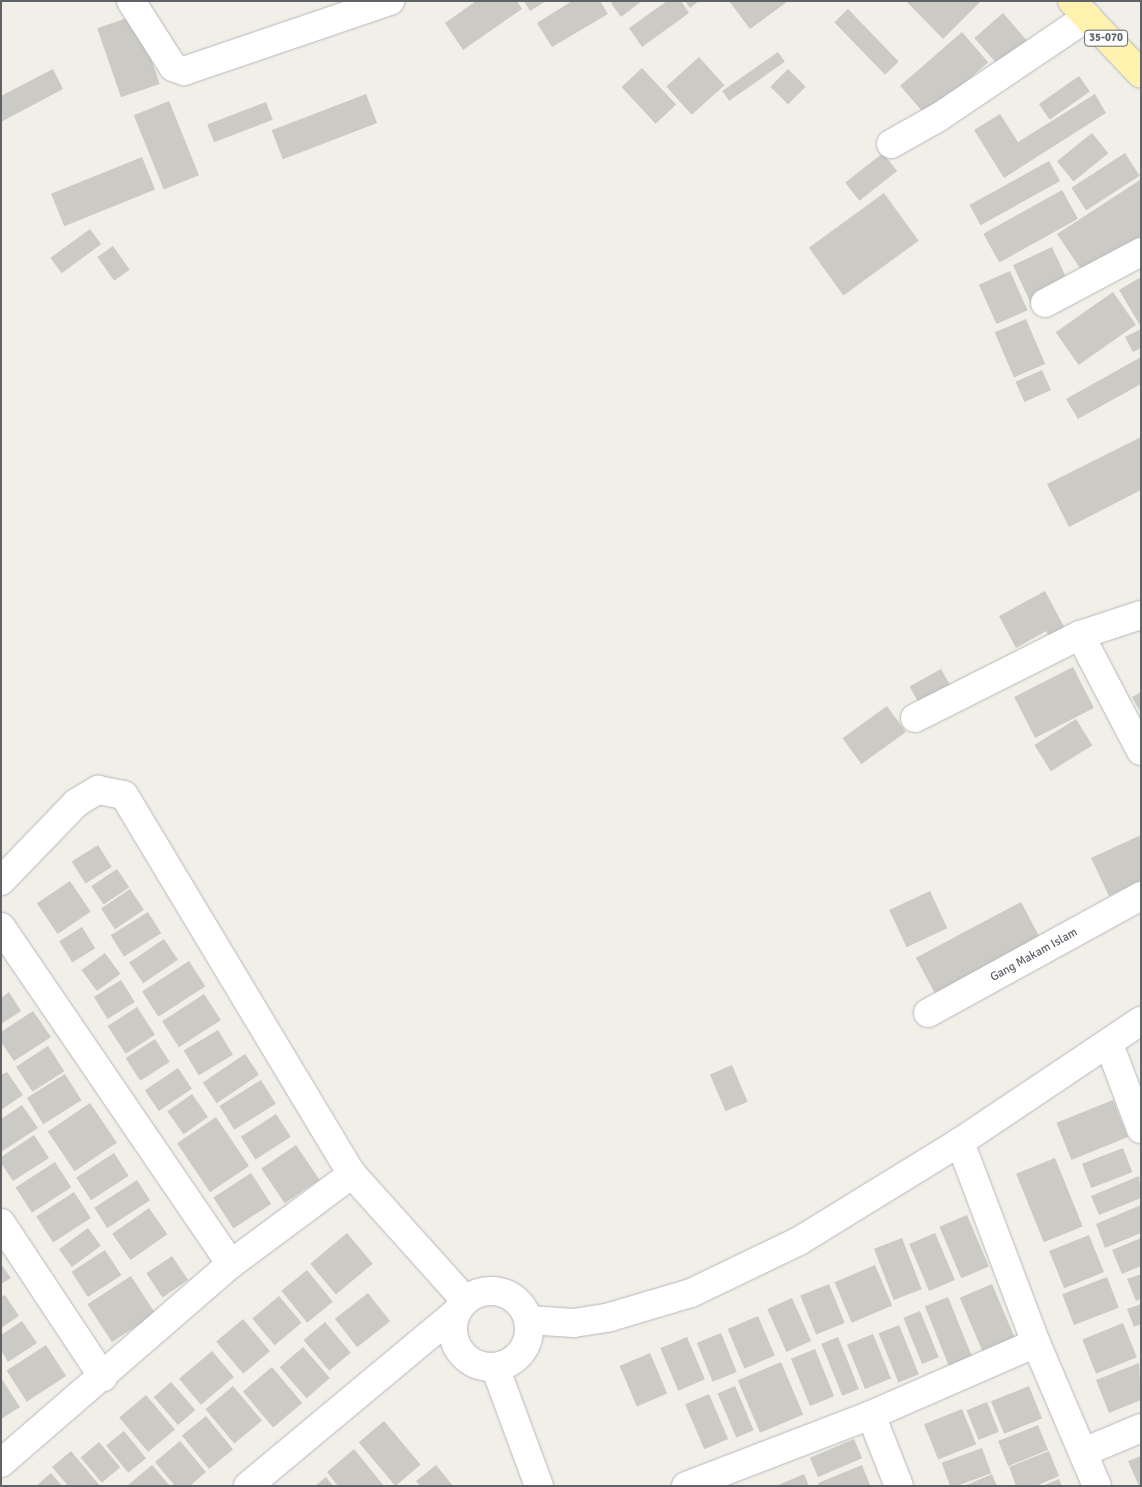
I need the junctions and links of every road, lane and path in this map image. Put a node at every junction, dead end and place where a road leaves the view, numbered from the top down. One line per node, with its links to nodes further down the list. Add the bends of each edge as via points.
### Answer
1 (131, 1): 2 (street, via 173,67 184,71)
2 (390, 1)
3 (1080, 9): 4 (main road, 35-070); 5 (street, via 939,117)
4 (1141, 74)
5 (891, 144)
6 (1141, 252): 7 (street)
7 (1045, 303)
8 (1141, 615): 9 (street)
9 (1080, 635): 10 (street); 11 (street)
10 (915, 718)
11 (1141, 751)
12 (1, 881): 20 (street, via 76,803 98,790 124,795)
13 (1141, 896): 15 (street, Gang Makam Islam)
14 (1, 927): 22 (street)
15 (928, 1013)
16 (1141, 1021): 17 (street)
17 (1109, 1044): 18 (street); 19 (street)
18 (1141, 1129)
19 (960, 1142): 24 (street, via 799,1241 690,1293 610,1317 574,1323); 25 (street)
20 (352, 1174): 22 (street); 23 (street)
21 (1, 1223): 27 (street)
22 (231, 1264): 27 (street)
23 (460, 1307): 24 (street, via 479,1292 506,1294 524,1309); 26 (street, via 452,1329 456,1345 465,1358 479,1366); 34 (street)
24 (528, 1320): 26 (street, via 529,1336 523,1351 511,1362)
25 (1036, 1343): 28 (street); 30 (street)
26 (496, 1368): 33 (street)
27 (103, 1377): 31 (street)
28 (871, 1415): 32 (street); 36 (street)
29 (1141, 1428): 30 (street)
30 (1084, 1452): 37 (street)
31 (1, 1463)
32 (726, 1479): 35 (street)
33 (530, 1482)
34 (248, 1486)
35 (686, 1486)
36 (899, 1486)
37 (1097, 1486)

